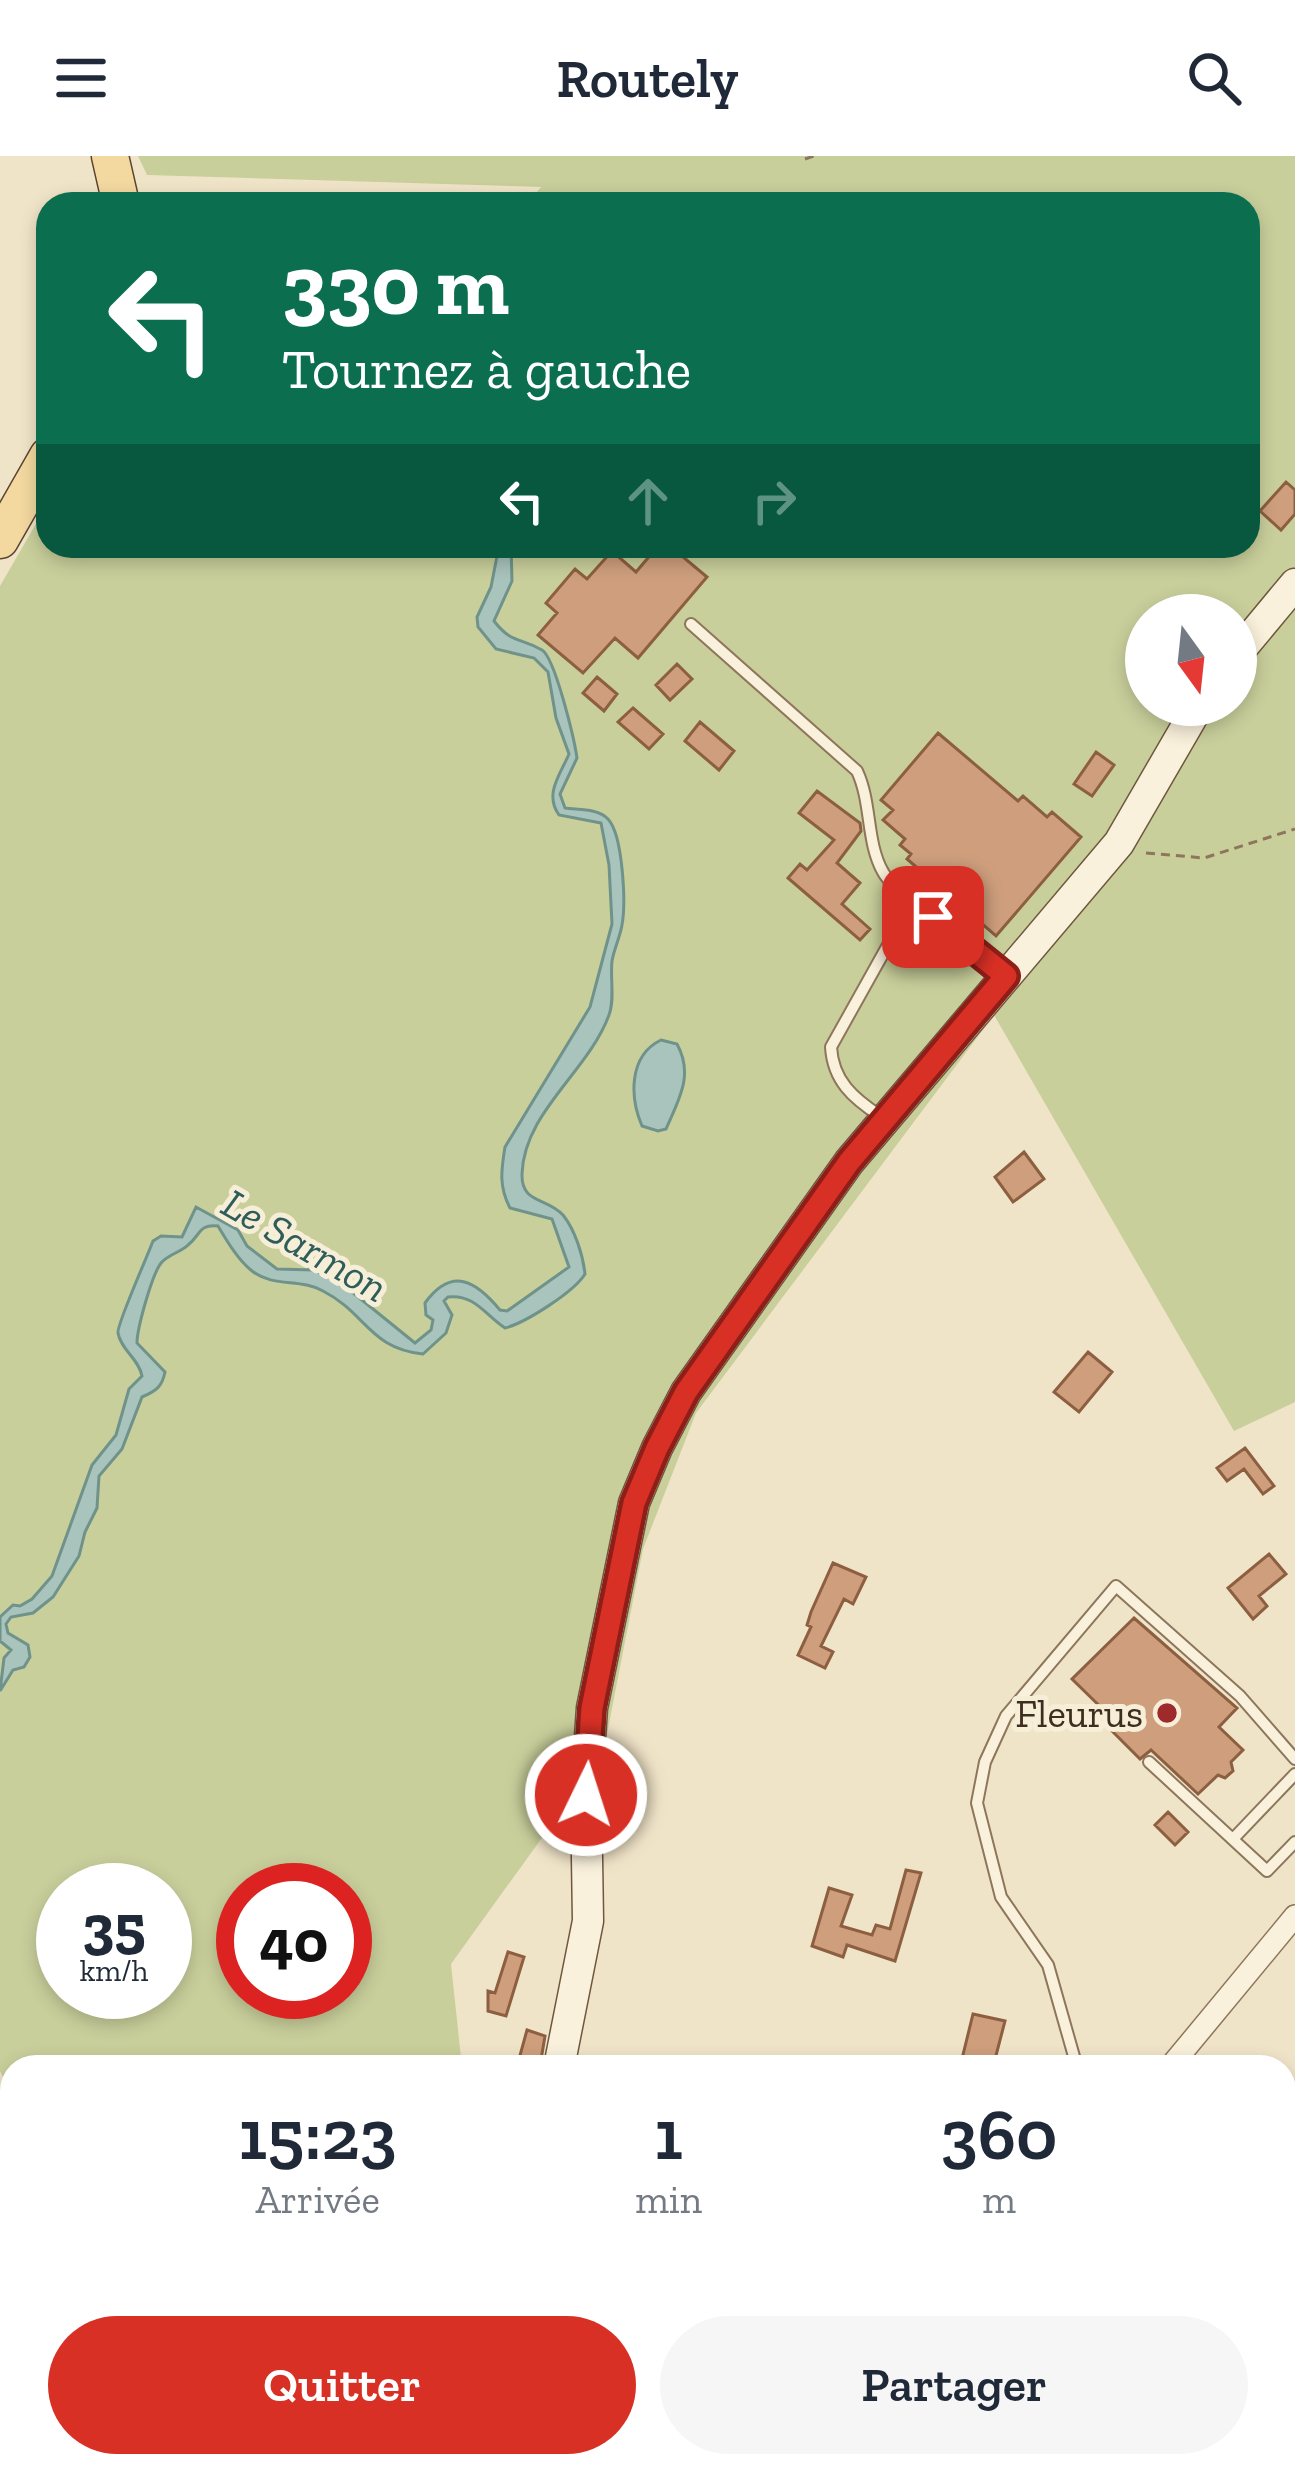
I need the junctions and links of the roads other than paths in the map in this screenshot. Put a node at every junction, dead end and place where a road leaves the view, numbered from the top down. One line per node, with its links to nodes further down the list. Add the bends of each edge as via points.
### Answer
1 (110, 156): 2 (main road)
2 (119, 192)
3 (36, 477): 4 (main road)
4 (0, 539)
5 (1295, 584): 7 (street)
6 (691, 624): 9 (lane, via 857,771 882,870)
7 (1257, 630)
8 (1187, 726): 10 (street, via 1119,843)
9 (903, 894): 10 (lane); 11 (lane, via 898,927 832,1047 838,1078)
10 (1006, 976): 11 (street)
11 (883, 1118): 18 (street, via 686,1392 634,1503 592,1708 588,1922)
12 (1295, 1759): 19 (lane, via 1240,1696 1116,1586 1006,1716 977,1803 984,1842 1001,1897 1048,1965)
13 (1149, 1762): 15 (lane)
14 (1295, 1774): 15 (lane)
15 (1233, 1839): 16 (lane, via 1268,1871)
16 (1295, 1843)
17 (1295, 1916): 20 (street)
18 (561, 2055)
19 (1074, 2055)
20 (1180, 2055)

